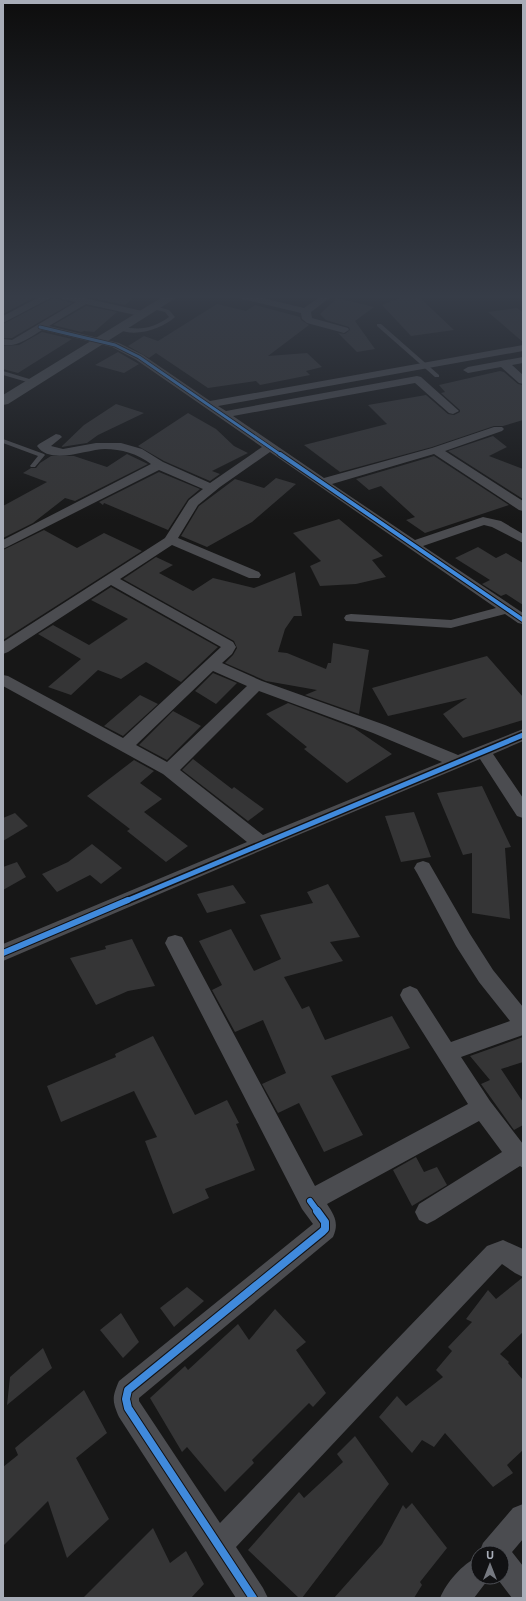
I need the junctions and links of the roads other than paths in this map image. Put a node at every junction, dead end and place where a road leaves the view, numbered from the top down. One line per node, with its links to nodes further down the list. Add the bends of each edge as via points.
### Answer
1 (52, 371): 12 (main road)
2 (160, 371): 14 (street)
3 (399, 371): 14 (street)
4 (433, 371): 9 (lane)
5 (465, 371): 7 (street)
6 (512, 371): 11 (street)
7 (459, 372)
8 (4, 374): 12 (lane)
9 (440, 375): 10 (street)
10 (417, 379): 15 (street); 16 (street)
11 (523, 381)
12 (34, 382): 13 (main road)
13 (3, 401)
14 (210, 404): 16 (street)
15 (453, 411)
16 (223, 415): 20 (street)
17 (498, 429): 21 (street)
18 (56, 437): 22 (street, via 43,446 65,453 95,446 116,445 136,451)
19 (3, 441): 23 (lane, via 42,455)
20 (269, 447): 24 (street); 25 (street)
21 (436, 450): 24 (street); 27 (street)
22 (159, 465): 25 (street); 31 (street)
23 (33, 466)
24 (322, 483): 32 (street)
25 (212, 488): 30 (street, via 190,507)
26 (523, 491): 27 (street)
27 (508, 496): 28 (street)
28 (523, 506)
29 (523, 539): 32 (street, via 496,524 483,521)
30 (172, 540): 33 (street); 34 (street)
31 (3, 545)
32 (412, 545): 35 (street)
33 (254, 575)
34 (111, 580): 38 (street); 39 (street, via 228,645 228,650)
35 (508, 609): 36 (street, via 451,624); 37 (street)
36 (351, 618)
37 (523, 620)
38 (3, 649)
39 (211, 664): 41 (street); 43 (street)
40 (3, 680): 43 (street)
41 (257, 685): 45 (street, via 379,729); 46 (street)
42 (523, 735): 44 (street)
43 (125, 746): 46 (street)
44 (484, 752): 45 (street); 47 (street)
45 (458, 762): 48 (street)
46 (169, 770): 48 (street)
47 (523, 812)
48 (261, 843): 51 (street)
49 (423, 868): 53 (street, via 486,976)
50 (175, 943): 58 (street)
51 (3, 953)
52 (410, 995): 55 (street)
53 (523, 1022)
54 (523, 1026): 55 (street)
55 (448, 1052): 56 (street)
56 (482, 1108): 57 (street); 58 (street)
57 (521, 1156): 59 (street)
58 (310, 1201): 62 (street, via 325,1222 325,1229 128,1390 126,1395 125,1402 128,1408)
59 (427, 1212)
60 (523, 1265): 62 (street, via 506,1252 495,1254)
61 (523, 1518): 63 (street)
62 (218, 1544): 67 (street)
63 (502, 1545)
64 (510, 1576): 66 (street)
65 (470, 1582): 68 (street)
66 (523, 1589)
67 (253, 1598)
68 (455, 1598)

